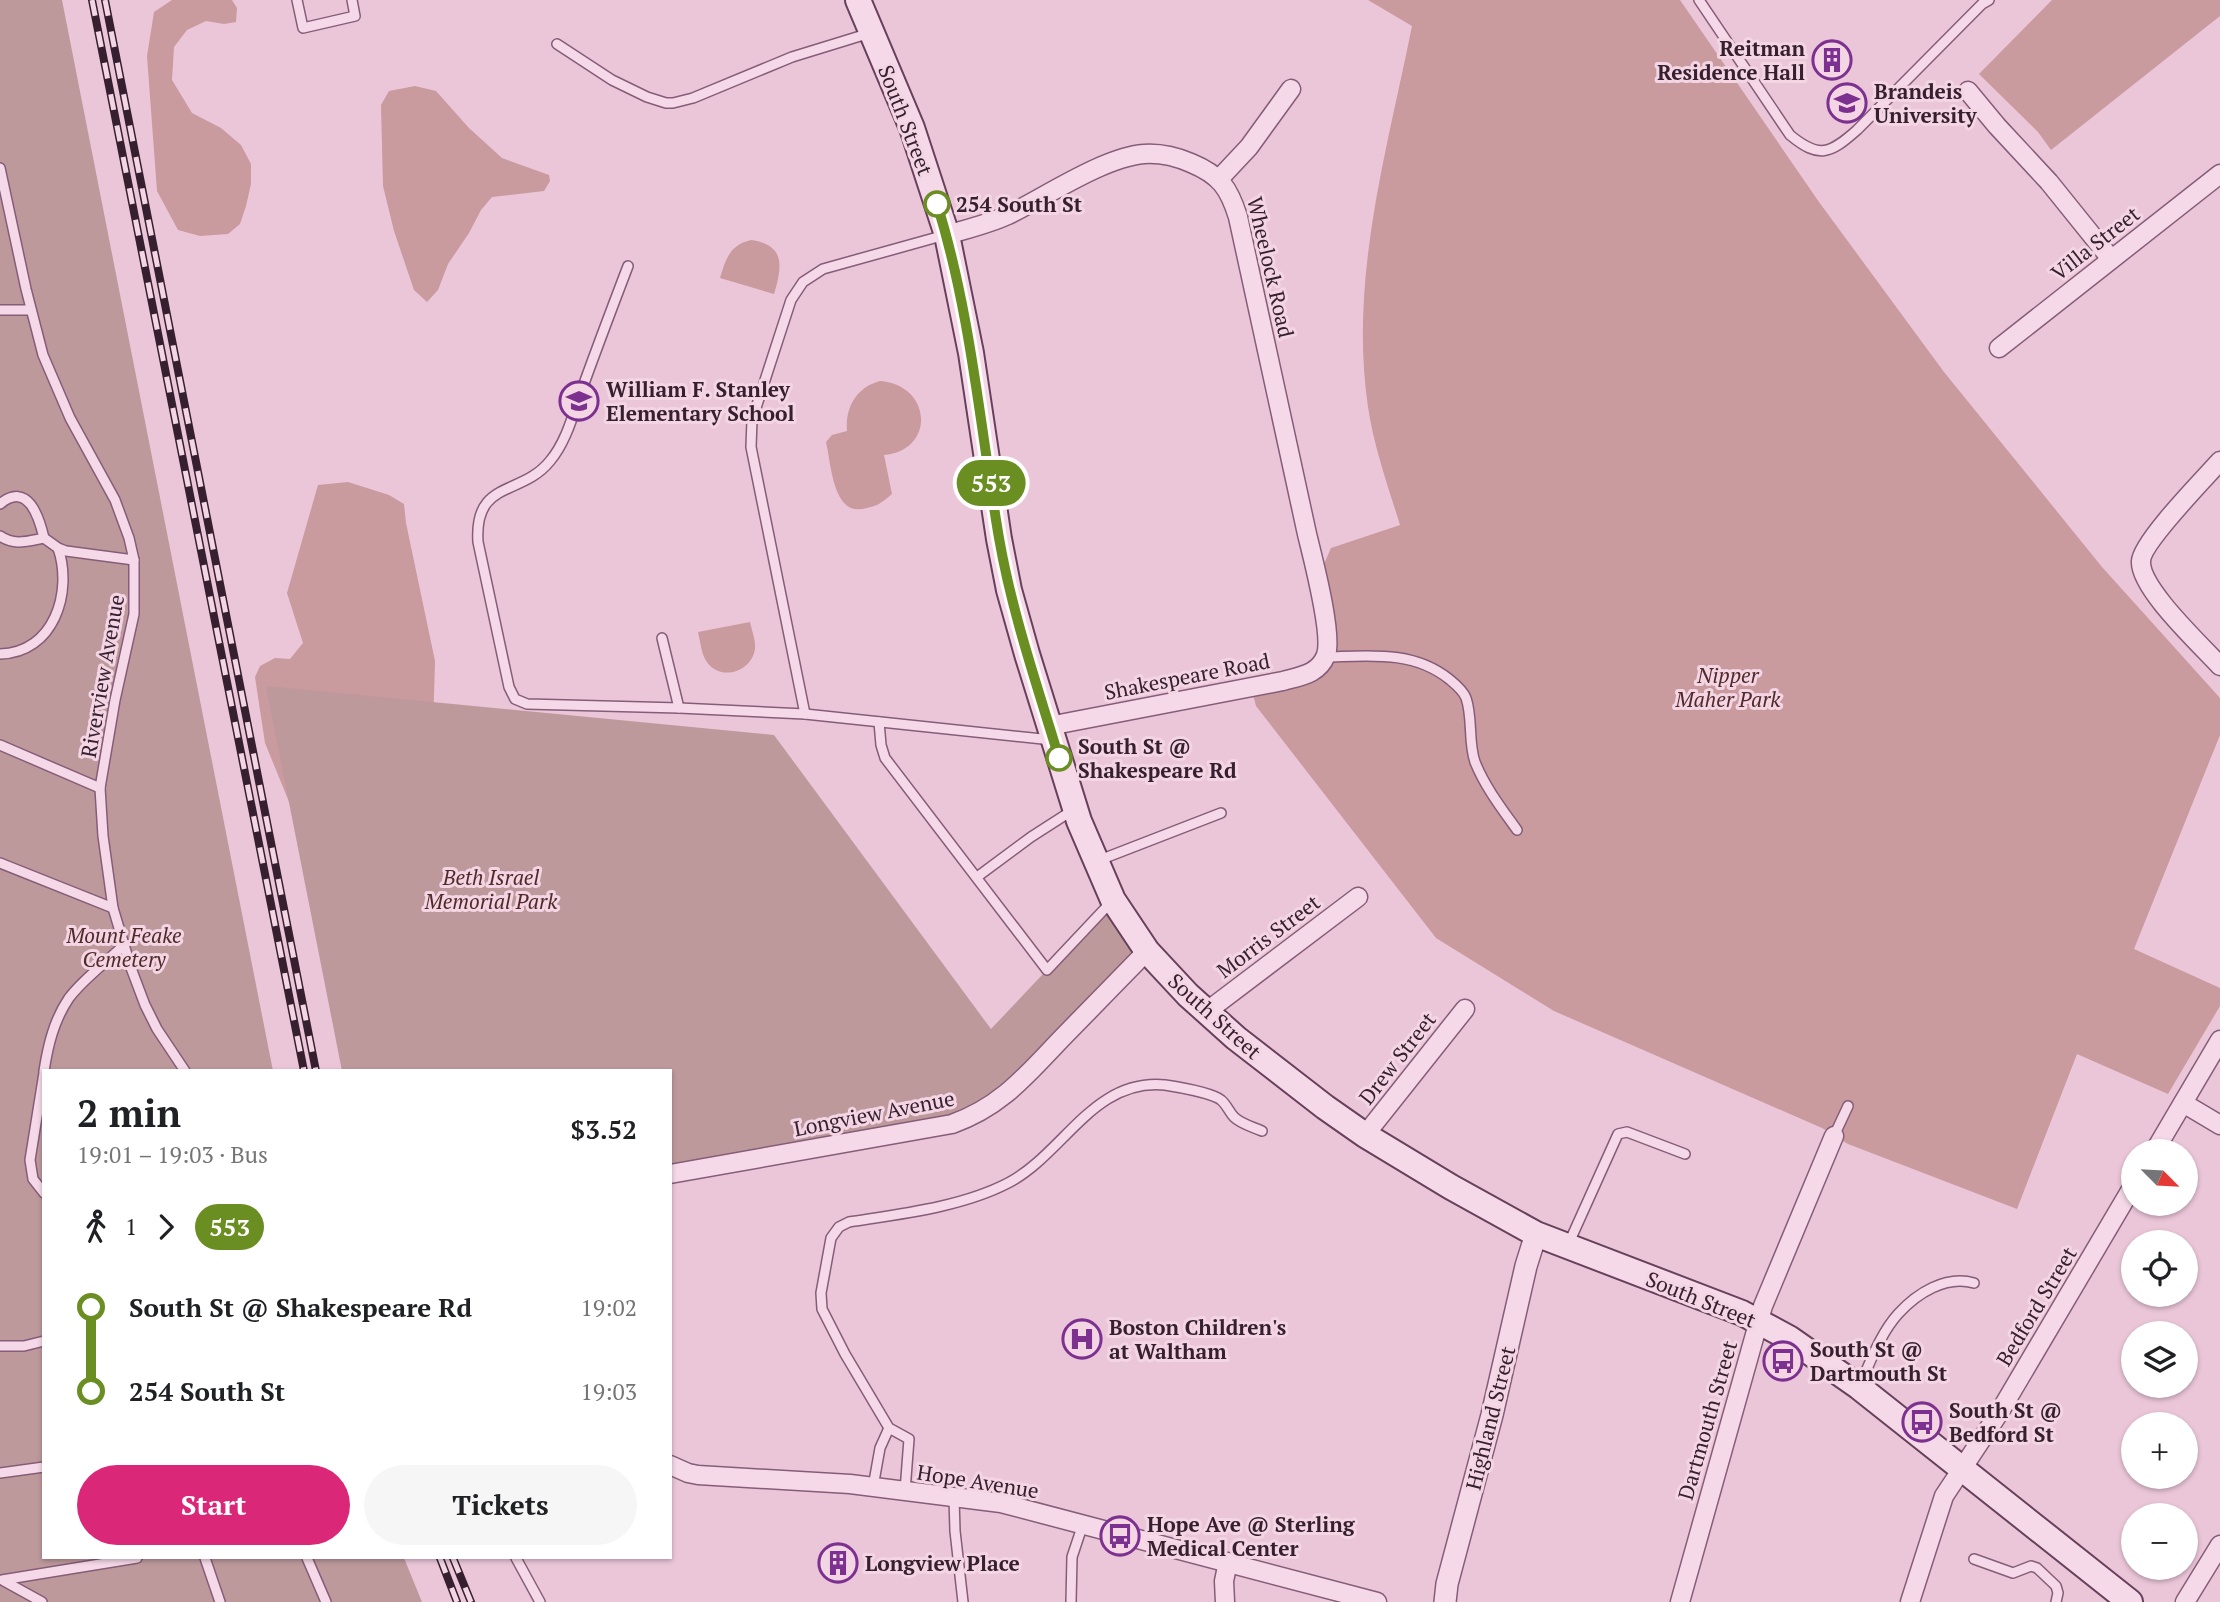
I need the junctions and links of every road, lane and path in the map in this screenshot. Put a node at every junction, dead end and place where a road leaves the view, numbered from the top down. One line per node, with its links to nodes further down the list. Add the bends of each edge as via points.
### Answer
1 (297, 0): 2 (lane, via 303,28 355,16)
2 (352, 0)
3 (858, 0): 6 (main road, South Street)
4 (1699, 0): 5 (lane, via 1790,135 1805,148 1822,152 1857,131)
5 (1989, 0)
6 (871, 32): 7 (lane, via 673,103 647,97 612,80); 13 (main road, South Street, via 912,128)
7 (557, 44)
8 (1291, 89): 12 (street)
9 (1968, 90): 14 (street)
10 (0, 168): 17 (lane, Riverview Avenue)
11 (2220, 174): 14 (street, Villa Street)
12 (1219, 179): 13 (street, Wheelock Road, via 1172,157 1132,156 996,220); 27 (street, Wheelock Road, via 1231,195 1238,217 1328,635)
13 (947, 235): 30 (lane, via 808,276 790,300 752,420 751,447); 32 (main road, South Street, via 1009,590)
14 (2111, 258): 18 (street, Villa Street)
15 (628, 266): 29 (lane, via 559,448 540,471 484,505 478,542 515,699 527,704)
16 (0, 310): 17 (lane)
17 (31, 310): 24 (lane, Riverview Avenue, via 60,397 115,500)
18 (1998, 348)
19 (2220, 461): 28 (street, via 2147,544 2140,563 2155,595)
20 (0, 504): 22 (lane, via 12,498 26,500 36,511)
21 (0, 536): 22 (lane, via 16,542)
22 (44, 538): 23 (lane)
23 (58, 548): 24 (lane); 26 (lane, via 63,583 54,620 31,646)
24 (134, 560): 34 (lane, Riverview Avenue, via 134,614)
25 (662, 638): 29 (lane)
26 (0, 654)
27 (1326, 657): 32 (street, Shakespeare Road, via 1304,676); 37 (lane, via 1400,657 1424,663 1455,684 1466,698 1475,761)
28 (2220, 666)
29 (678, 708): 30 (lane)
30 (805, 714): 31 (lane)
31 (879, 722): 32 (lane); 40 (lane, via 885,758)
32 (1051, 733): 35 (main road, South Street)
33 (0, 745): 34 (lane)
34 (100, 788): 43 (lane, Riverview Avenue)
35 (1075, 809): 38 (main road, South Street); 40 (lane)
36 (1221, 813): 38 (lane)
37 (1517, 830)
38 (1095, 862): 42 (main road, South Street)
39 (0, 863): 43 (lane)
40 (977, 877): 42 (lane, via 1047,970)
41 (1358, 897): 47 (street, Morris Street)
42 (1113, 900): 45 (main road, South Street)
43 (113, 908): 44 (lane, Riverview Avenue)
44 (125, 944): 49 (lane, via 70,996 49,1041); 50 (lane, Riverview Avenue, via 145,1005)
45 (1147, 951): 47 (main road, South Street); 60 (street, Longview Avenue, via 1015,1086 974,1116 952,1124)
46 (1465, 1009): 56 (street, Drew Street)
47 (1206, 1012): 56 (main road, South Street)
48 (2220, 1040): 52 (street)
49 (44, 1069)
50 (183, 1069)
51 (42, 1085): 61 (lane, via 30,1160 33,1179)
52 (2183, 1103): 54 (street); 58 (street)
53 (1848, 1106): 57 (lane)
54 (2220, 1125)
55 (1262, 1131): 70 (lane, via 1235,1119 1223,1102 1212,1096 1163,1085 1123,1090 1090,1111 1009,1183 946,1204 839,1227 831,1238 821,1303)
56 (1365, 1135): 63 (main road, South Street)
57 (1834, 1136): 66 (street, Dartmouth Street)
58 (2162, 1139)
59 (1685, 1154): 64 (lane, via 1627,1132 1618,1134)
60 (672, 1174)
61 (42, 1190)
62 (2121, 1206): 73 (street, Bedford Street)
63 (1536, 1234): 64 (main road, South Street); 95 (street, Highland Street)
64 (1567, 1247): 66 (main road, South Street)
65 (1975, 1283): 69 (lane, via 1955,1280 1937,1285 1898,1314)
66 (1758, 1321): 69 (main road, South Street); 96 (street, Dartmouth Street)
67 (42, 1342): 68 (lane)
68 (0, 1346)
69 (1858, 1387): 73 (main road, South Street)
70 (889, 1428): 75 (lane); 76 (lane, via 909,1439)
71 (672, 1466): 75 (street, Hope Avenue, via 688,1473)
72 (42, 1467): 74 (lane)
73 (1962, 1469): 97 (street, Bedford Street, via 1938,1511); 99 (main road, South Street)
74 (0, 1473)
75 (873, 1487): 76 (street, Hope Avenue)
76 (905, 1491): 77 (street, Hope Avenue)
77 (954, 1498): 78 (street, Hope Avenue, via 1001,1503); 91 (lane)
78 (1083, 1524): 85 (street, Hope Avenue); 92 (lane, via 1072,1558)
79 (2220, 1545): 100 (street)
80 (131, 1559): 86 (lane)
81 (205, 1559): 88 (lane)
82 (307, 1559): 89 (lane)
83 (517, 1559): 90 (lane)
84 (1974, 1559): 98 (lane, via 2013,1573 2037,1568 2057,1589)
85 (1227, 1562): 93 (street); 94 (street, Hope Avenue)
86 (1, 1580): 87 (lane)
87 (42, 1602)
88 (220, 1602)
89 (326, 1602)
90 (540, 1602)
91 (962, 1602)
92 (1071, 1602)
93 (1225, 1602)
94 (1377, 1602)
95 (1445, 1602)
96 (1680, 1602)
97 (1910, 1602)
98 (2056, 1602)
99 (2130, 1602)
100 (2185, 1602)

